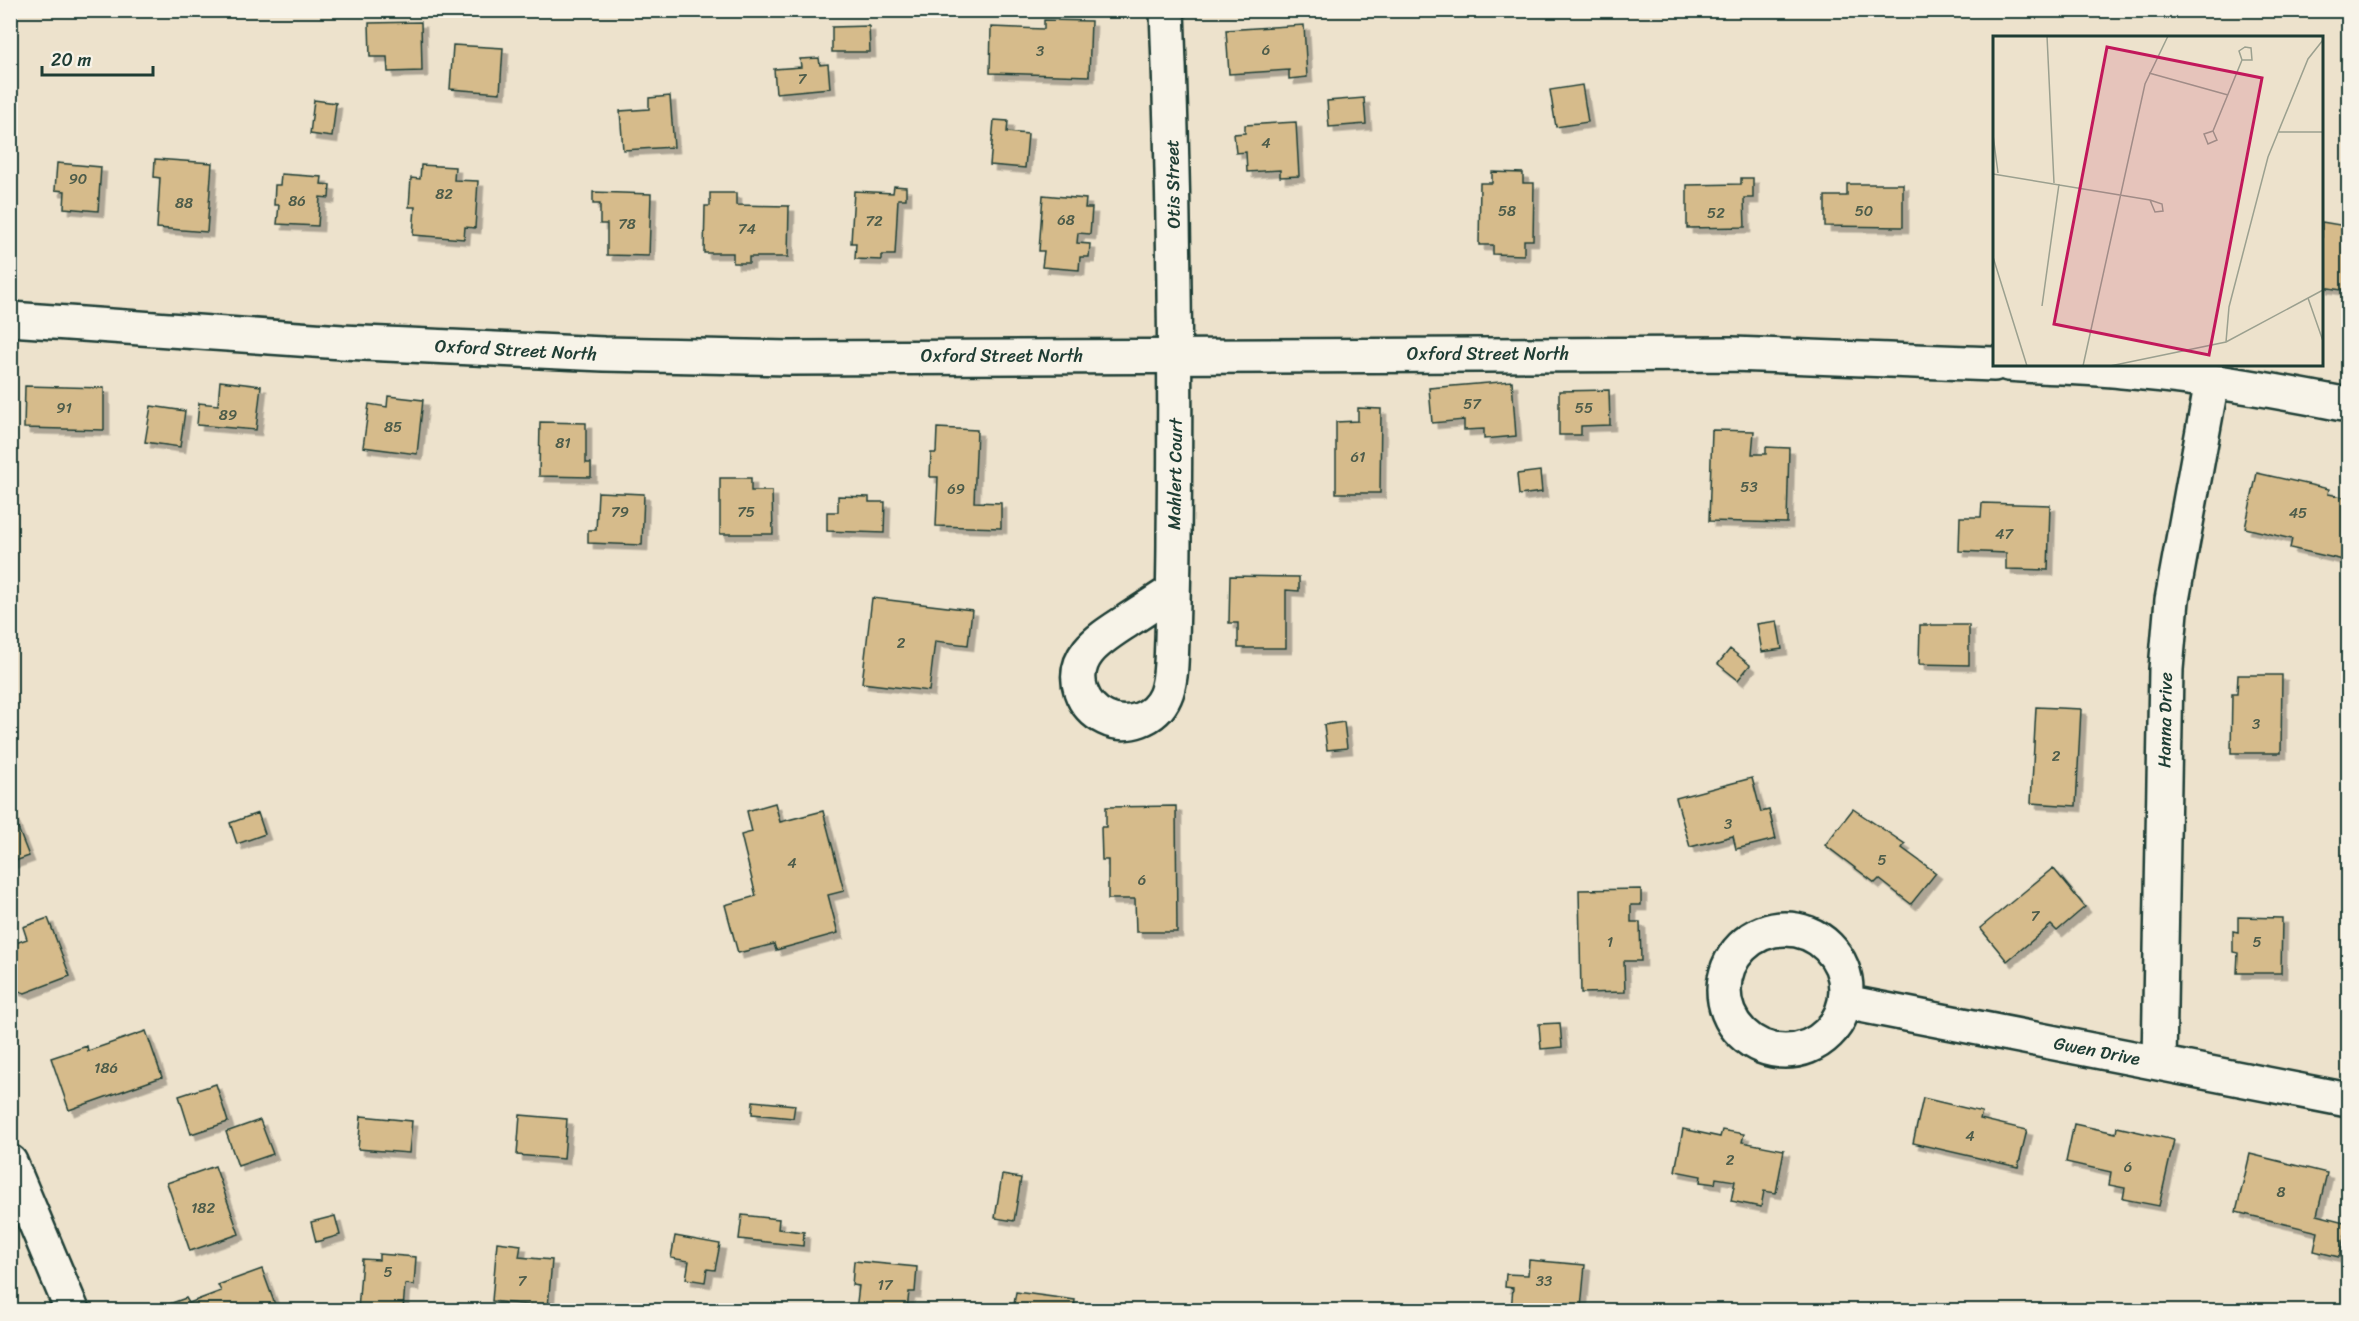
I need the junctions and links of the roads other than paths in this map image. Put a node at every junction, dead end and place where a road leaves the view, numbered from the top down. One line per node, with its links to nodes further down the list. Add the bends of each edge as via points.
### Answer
1 (1167, 10): 3 (street, Otis Street)
2 (10, 319): 3 (street, Oxford Street North, via 342,342 604,354 789,358)
3 (1176, 357): 4 (street, Oxford Street North, via 1732,354); 8 (street, Mahlert Court)
4 (1993, 364)
5 (2046, 366): 6 (street)
6 (2212, 381): 7 (street); 10 (street, Hanna Drive, via 2172,600 2166,669)
7 (2349, 405)
8 (1173, 591)
9 (1845, 1002): 10 (street, Gwen Drive)
10 (2159, 1063): 11 (street, Gwen Drive)
11 (2349, 1100)
12 (10, 1162): 13 (street)
13 (72, 1311)

